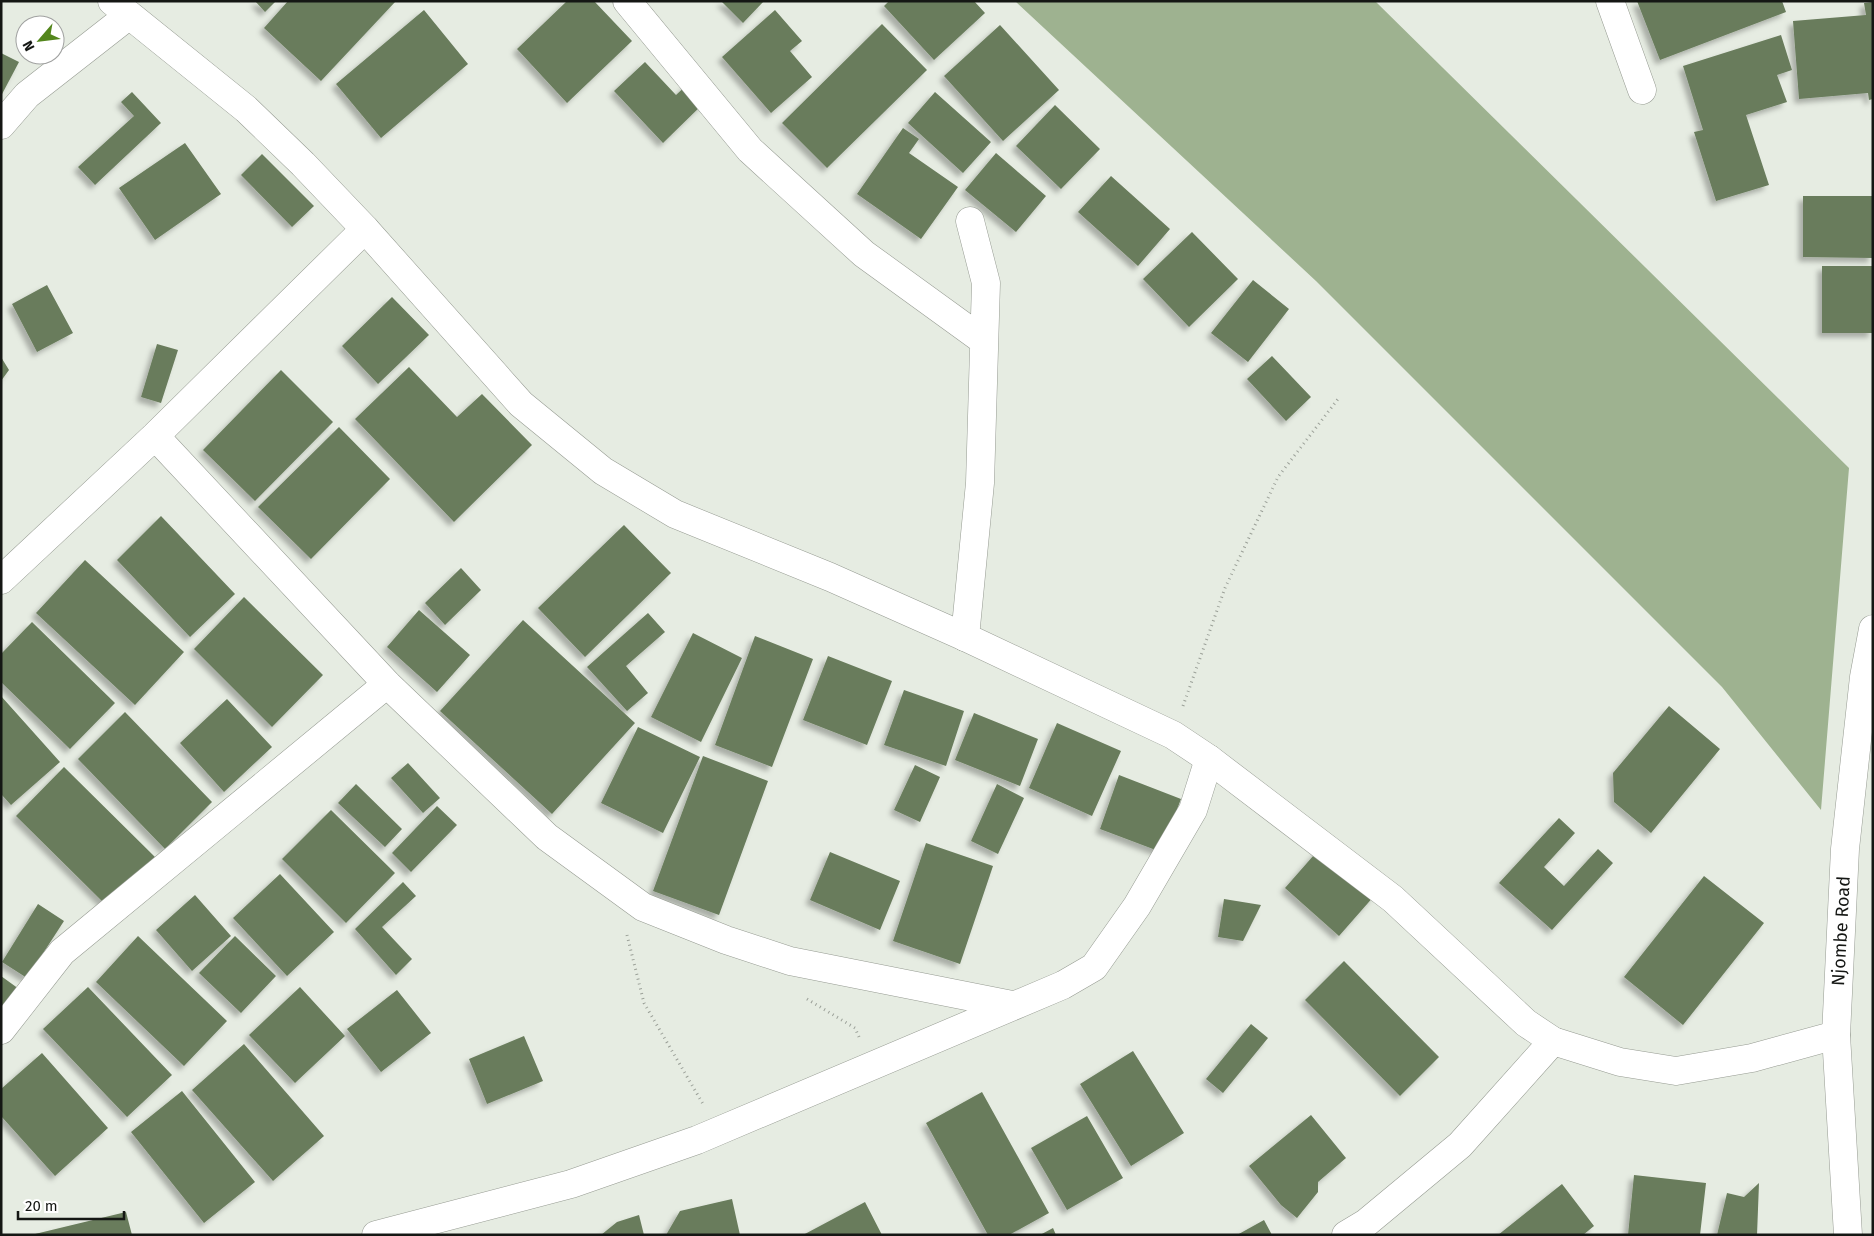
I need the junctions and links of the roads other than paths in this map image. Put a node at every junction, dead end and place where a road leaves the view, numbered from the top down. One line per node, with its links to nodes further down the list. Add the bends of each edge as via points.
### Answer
1 (627, 1): 8 (main road, via 750,150 864,254)
2 (1610, 1): 4 (main road)
3 (120, 8): 5 (main road, via 27,95); 7 (main road, via 246,110)
4 (1642, 90)
5 (1, 125)
6 (970, 221): 8 (main road, via 986,282)
7 (365, 229): 9 (main road); 12 (main road, via 521,404 603,471 675,514 830,577)
8 (984, 342): 12 (main road, via 980,483)
9 (155, 436): 10 (main road); 13 (main road)
10 (4, 574)
11 (1873, 629): 17 (main road, Njombe Road, via 1864,677 1845,849)
12 (965, 637): 14 (main road, via 1173,735)
13 (387, 684): 15 (main road, via 547,837 643,907 790,961); 16 (main road, via 62,952)
14 (1208, 759): 15 (main road, via 1192,810 1137,906 1094,967 1063,985); 18 (main road, via 1393,899 1526,1023)
15 (1012, 1006): 19 (main road, via 719,1130 571,1184)
16 (1, 1030)
17 (1836, 1035): 18 (main road, via 1752,1058 1676,1071 1620,1062); 21 (main road, Njombe Road)
18 (1552, 1041): 20 (main road, via 1460,1145 1366,1223)
19 (376, 1235)
20 (1346, 1235)
21 (1848, 1235)

